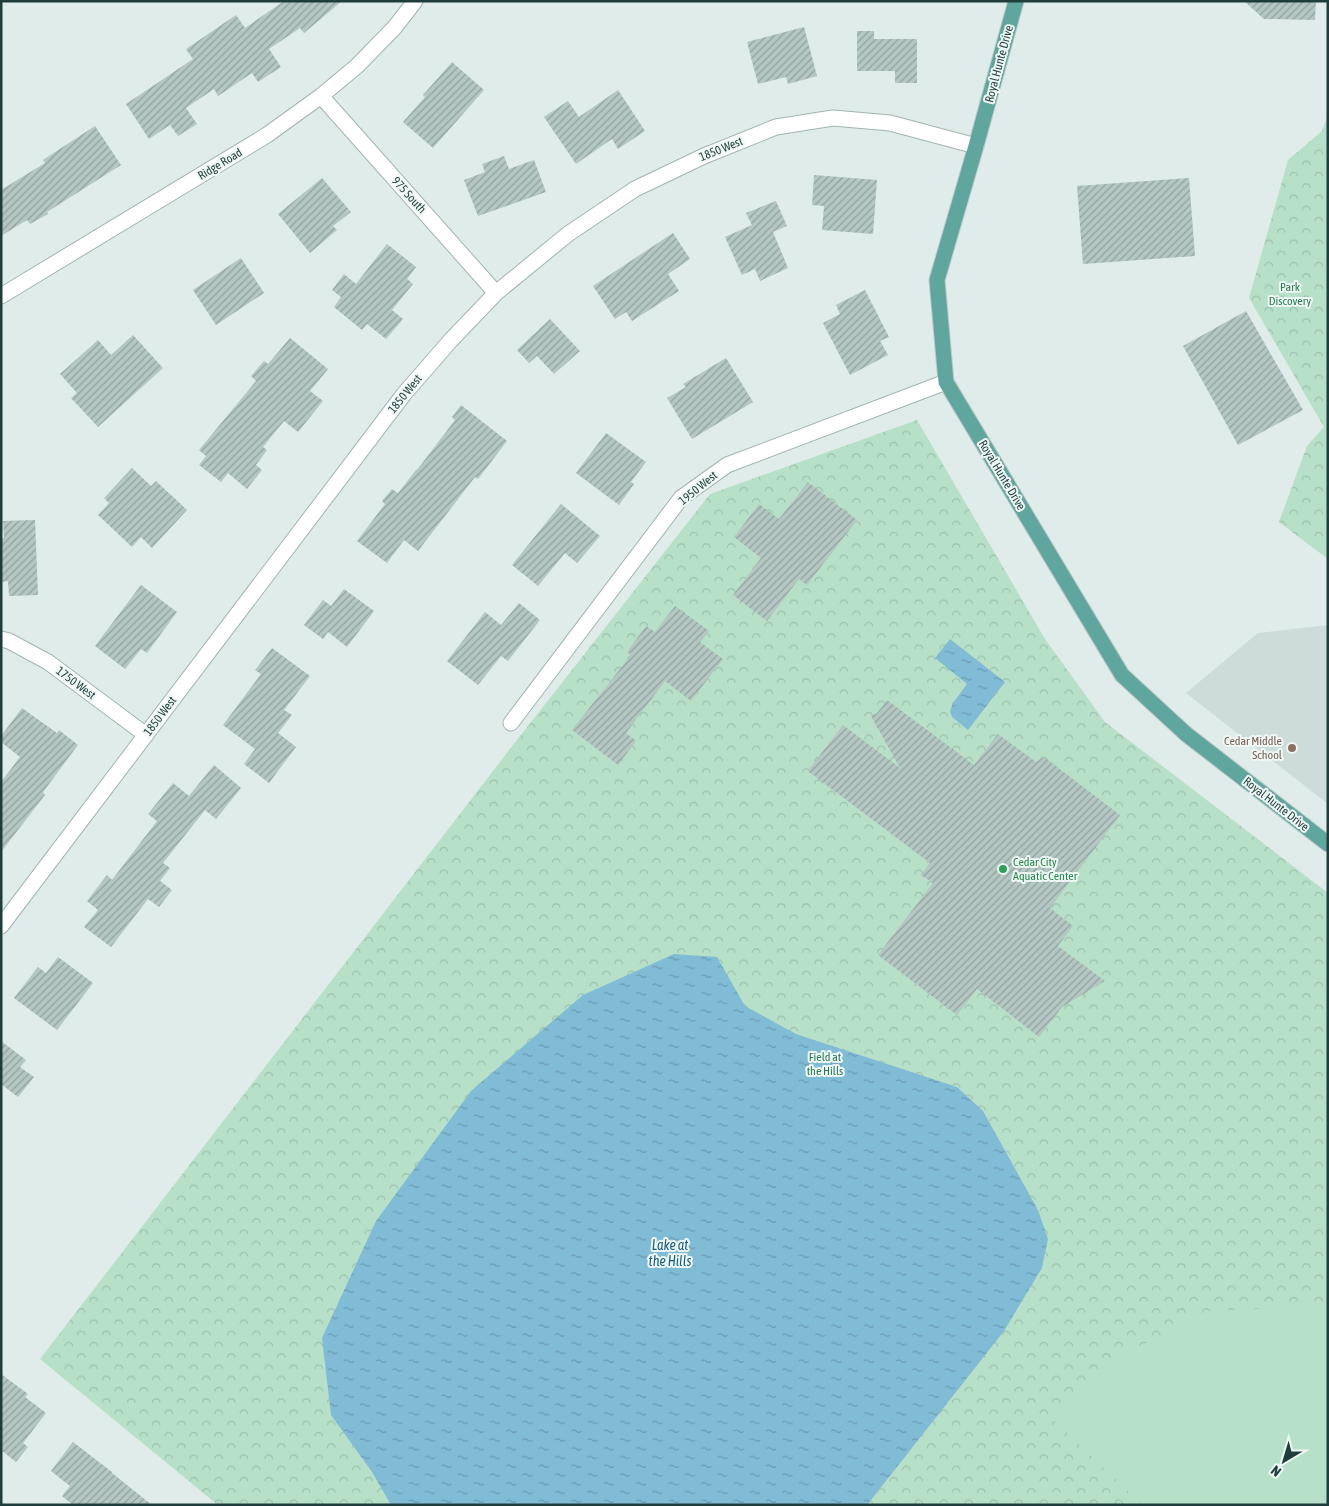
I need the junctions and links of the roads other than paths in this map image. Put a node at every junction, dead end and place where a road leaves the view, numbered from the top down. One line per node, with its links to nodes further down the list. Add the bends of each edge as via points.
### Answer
1 (415, 1): 3 (street, Ridge Road, via 357,66)
2 (1016, 1): 4 (main road, Royal Hunte Drive)
3 (321, 96): 5 (street, 975 South); 6 (street, Ridge Road, via 267,135)
4 (976, 146): 5 (street, 1850 West, via 890,123 832,118 776,128 704,156 634,189 568,234); 7 (main road, Royal Hunte Drive, via 937,280)
5 (496, 294): 10 (street, 1850 West, via 404,394)
6 (1, 296)
7 (946, 382): 9 (street, 1950 West, via 727,465 681,498); 11 (main road, Royal Hunte Drive, via 1122,675 1186,734)
8 (1, 639): 10 (street, 1750 West, via 48,662)
9 (511, 723)
10 (146, 735): 12 (street, 1850 West)
11 (1328, 844)
12 (1, 926)

